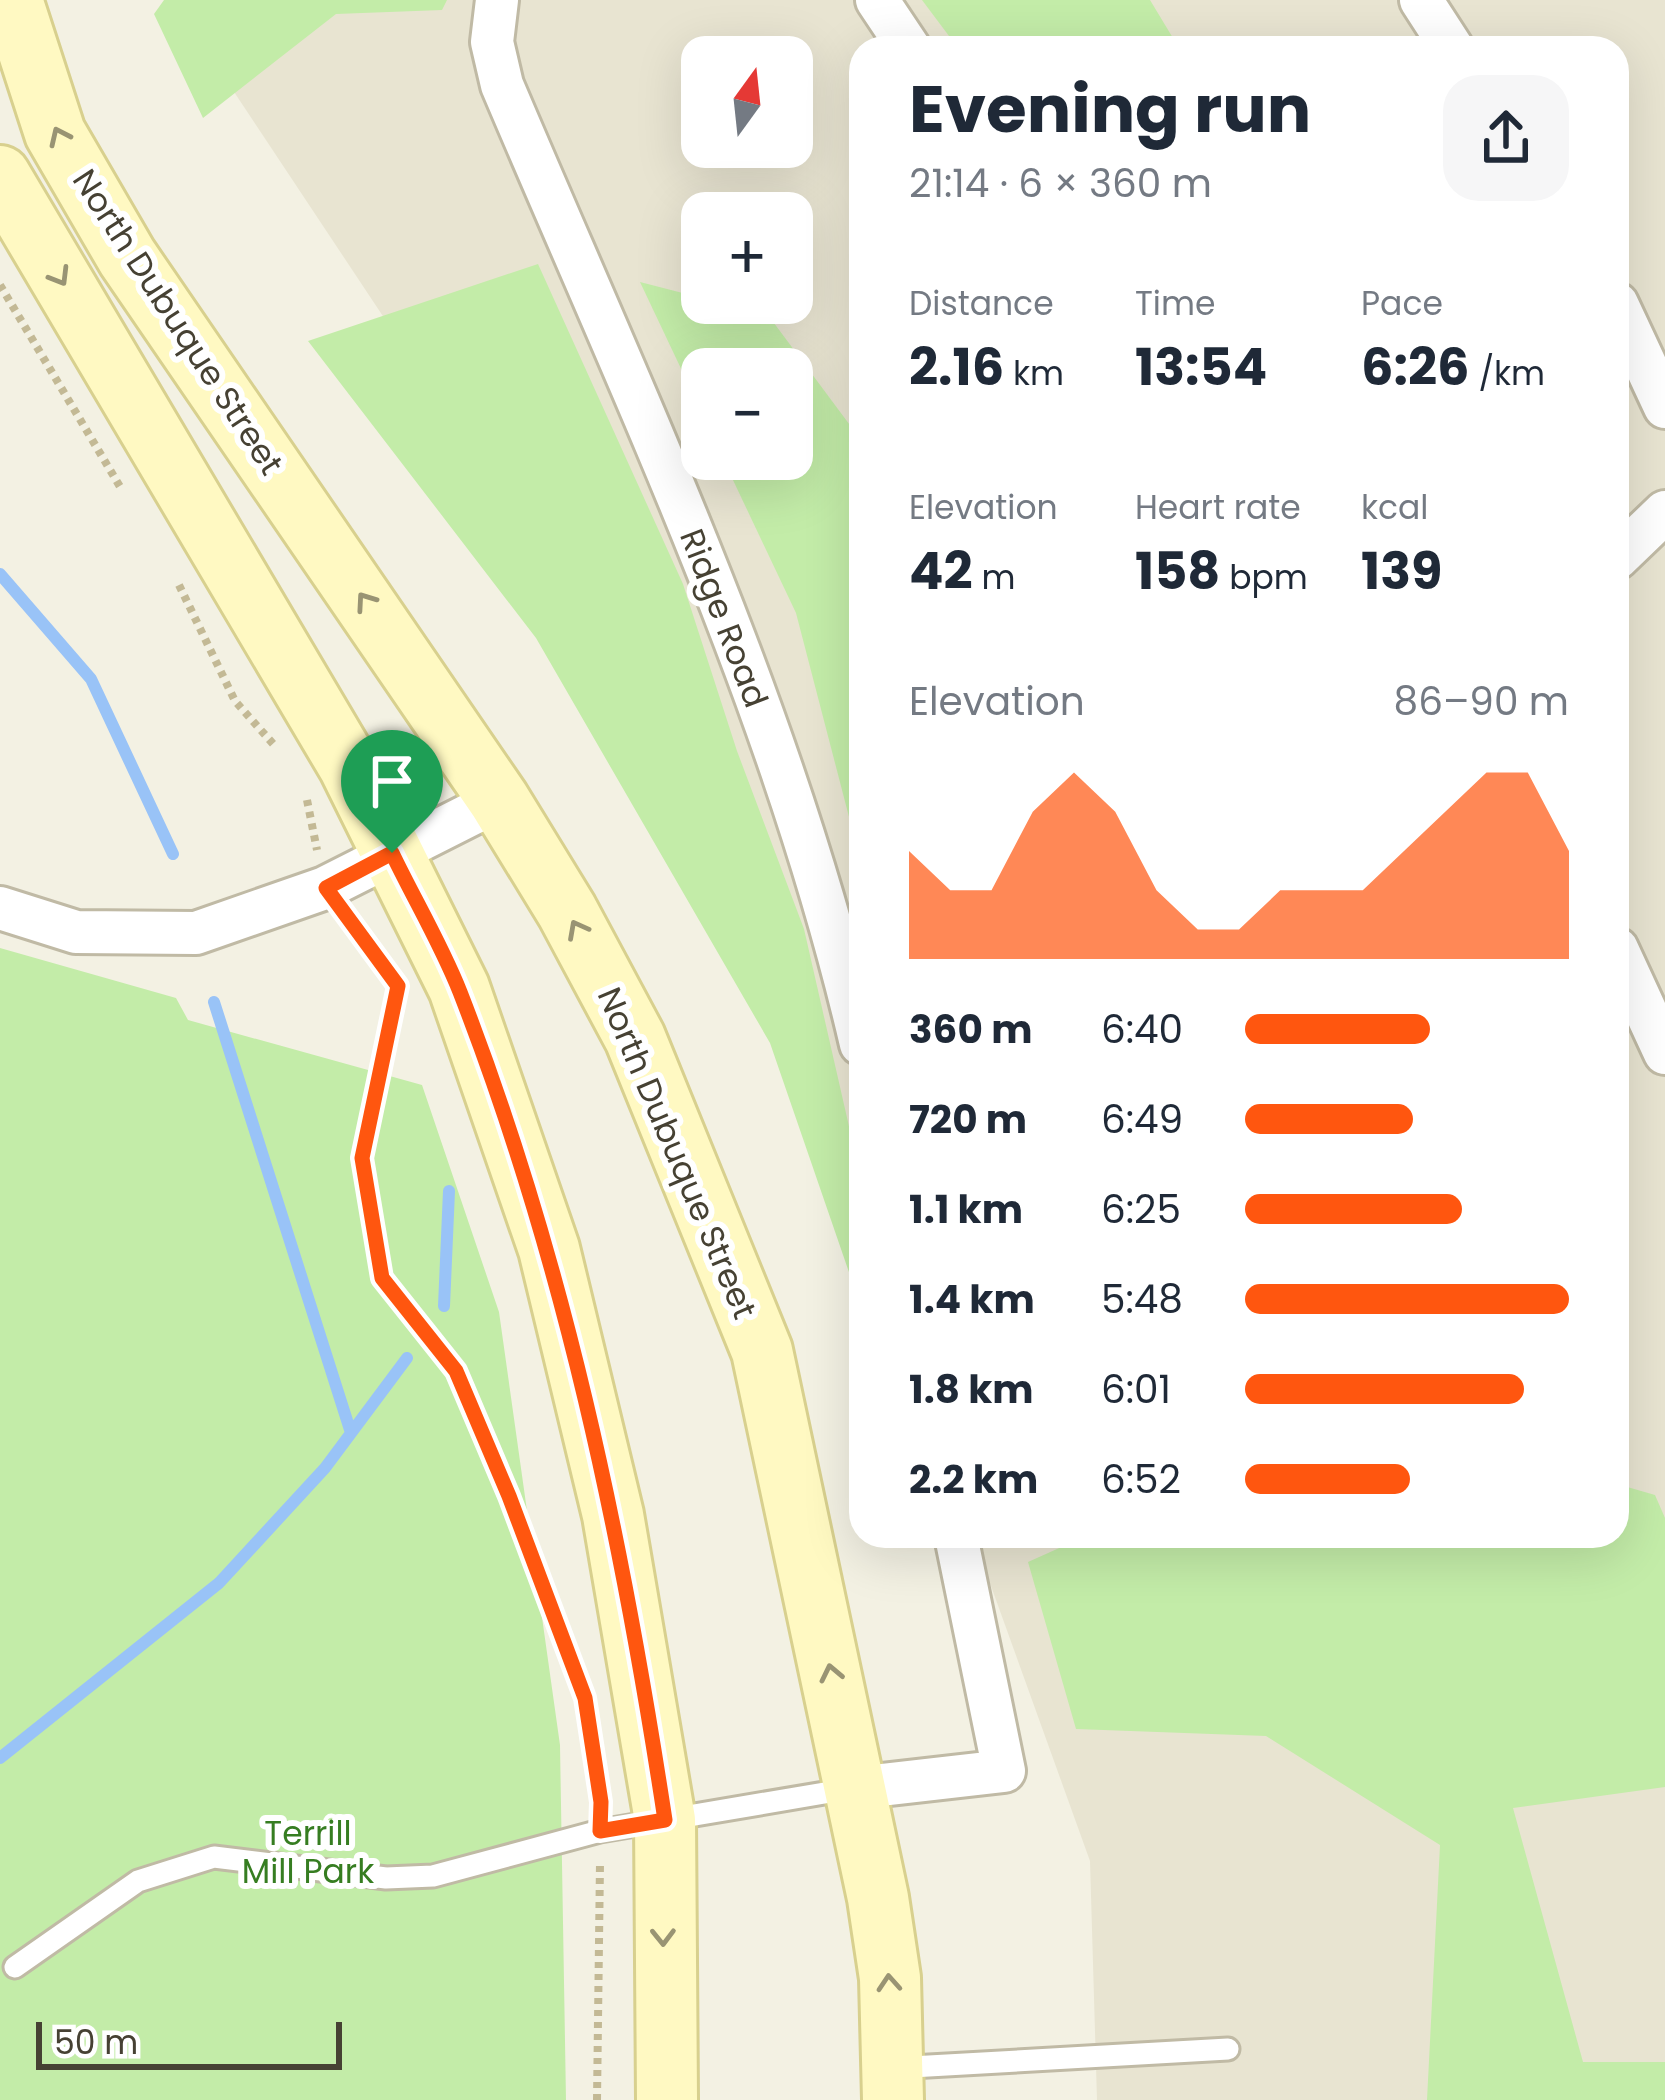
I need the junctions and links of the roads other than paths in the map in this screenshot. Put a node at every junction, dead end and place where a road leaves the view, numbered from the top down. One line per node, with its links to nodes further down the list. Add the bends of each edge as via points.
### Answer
1 (12, 0): 12 (main road, North Dubuque Street, one-way to 1, via 127,257 55,133)
2 (497, 0): 16 (street, Ridge Road, via 492,42 502,85 754,692)
3 (877, 0): 5 (street)
4 (1421, 0): 6 (street)
5 (901, 36)
6 (1444, 36)
7 (0, 176): 13 (main road, one-way to 13, via 349,766)
8 (1629, 330): 9 (street)
9 (1665, 406)
10 (1665, 512): 11 (street)
11 (1629, 547)
12 (499, 800): 13 (street); 19 (main road, North Dubuque Street, one-way to 12, via 762,1352 635,1038)
13 (392, 853): 14 (street, via 326,888 196,933 76,932); 20 (main road, via 459,988 549,1249 613,1515)
14 (0, 908)
15 (1629, 975): 17 (street)
16 (849, 998)
17 (1665, 1053)
18 (958, 1548): 19 (street, via 1004,1771)
19 (855, 1788): 20 (lane); 23 (main road, North Dubuque Street, one-way to 19, via 890,1978)
20 (665, 1820): 21 (lane, via 433,1876 386,1878 214,1857 138,1881); 24 (main road, one-way to 24)
21 (15, 1967)
22 (1228, 2049): 23 (lane)
23 (893, 2084)
24 (667, 2100)

